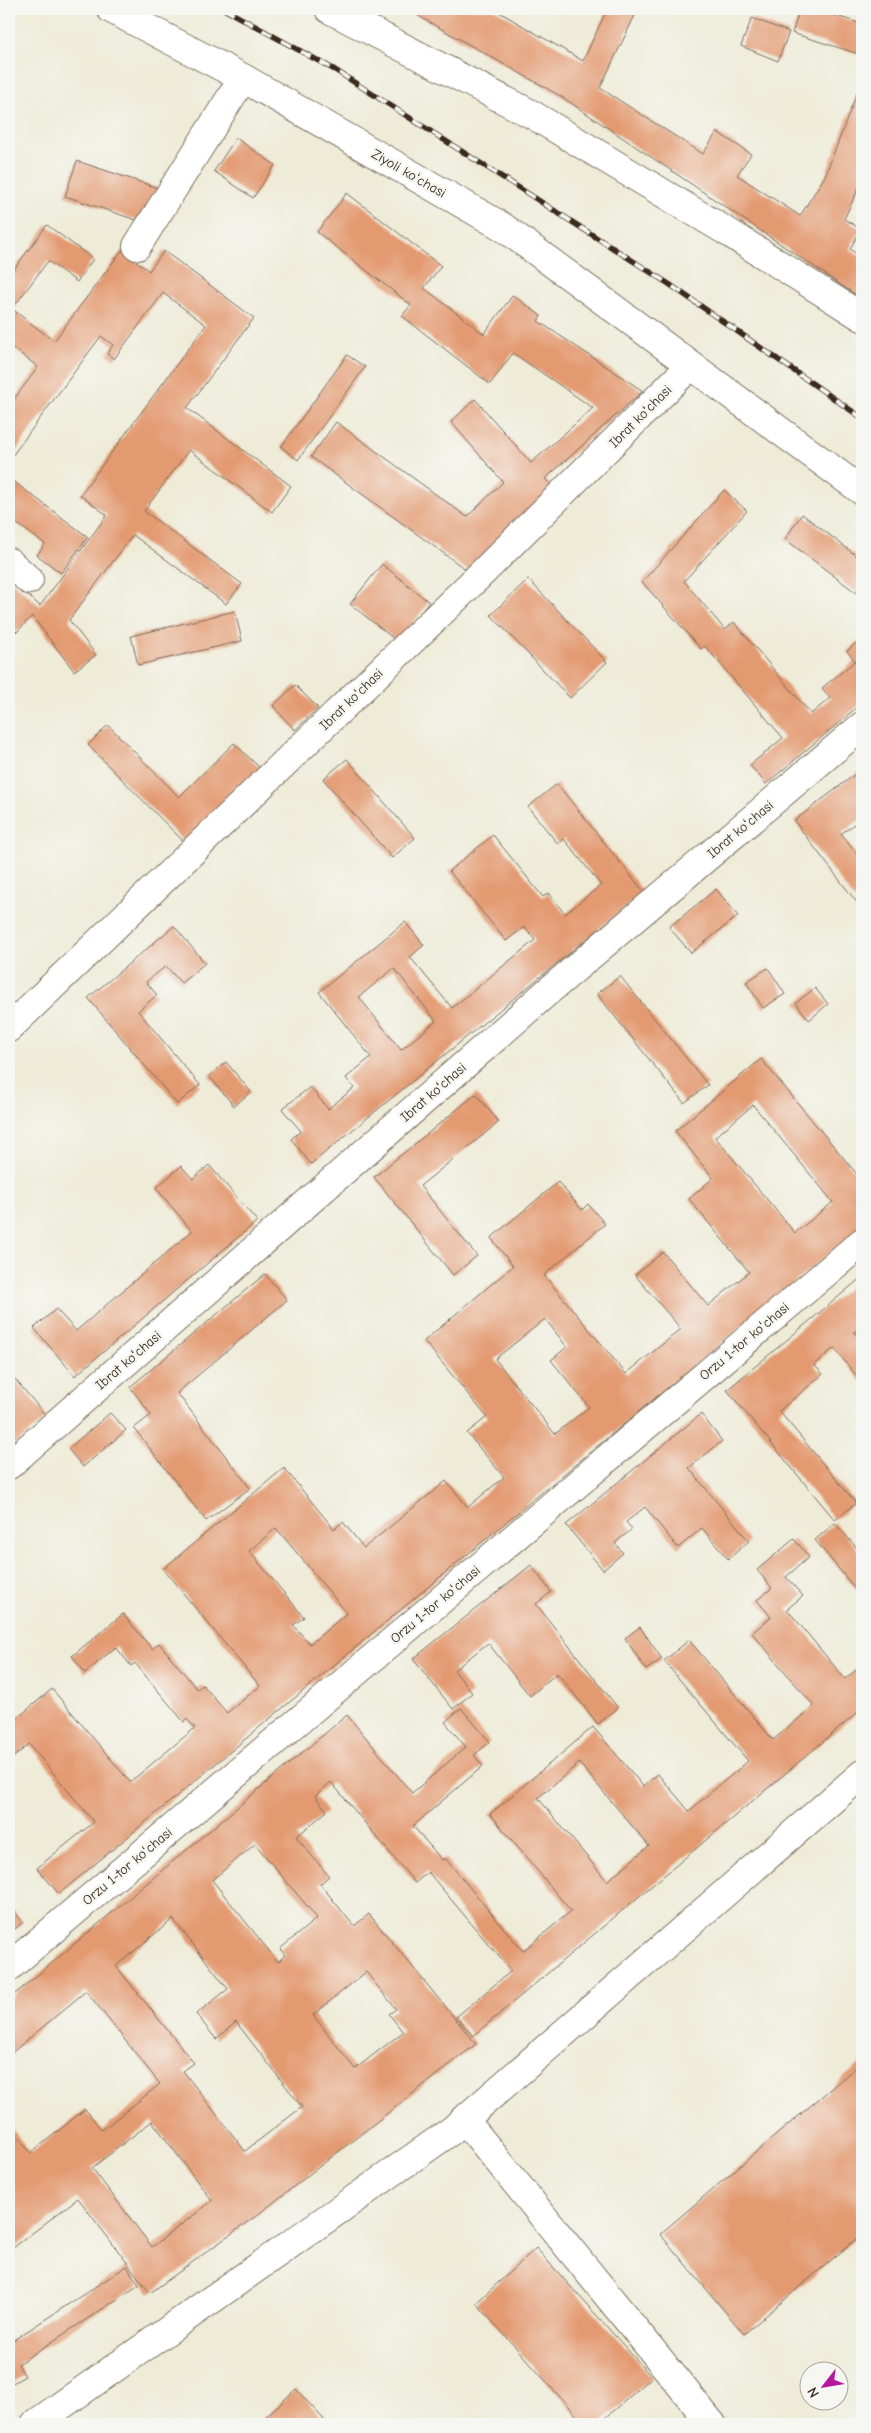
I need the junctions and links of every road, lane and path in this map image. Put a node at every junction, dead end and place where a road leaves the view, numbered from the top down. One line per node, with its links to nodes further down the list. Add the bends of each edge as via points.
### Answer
1 (111, 9): 3 (street, Ziyoli koʻchasi)
2 (329, 9): 5 (street, via 533,115)
3 (243, 78): 4 (street); 6 (street, Ziyoli koʻchasi, via 503,227)
4 (137, 246)
5 (862, 317)
6 (690, 366): 7 (street, Ziyoli koʻchasi); 11 (street, Ibrat koʻchasi, via 478,576)
7 (862, 491)
8 (9, 562): 9 (street)
9 (28, 580)
10 (862, 726): 13 (street, Ibrat koʻchasi, via 545,994)
11 (9, 1028)
12 (862, 1242): 15 (street, Orzu 1-tor koʻchasi)
13 (9, 1465)
14 (862, 1774): 16 (street)
15 (9, 1967)
16 (464, 2119): 17 (street); 18 (street)
17 (36, 2424)
18 (712, 2424)

